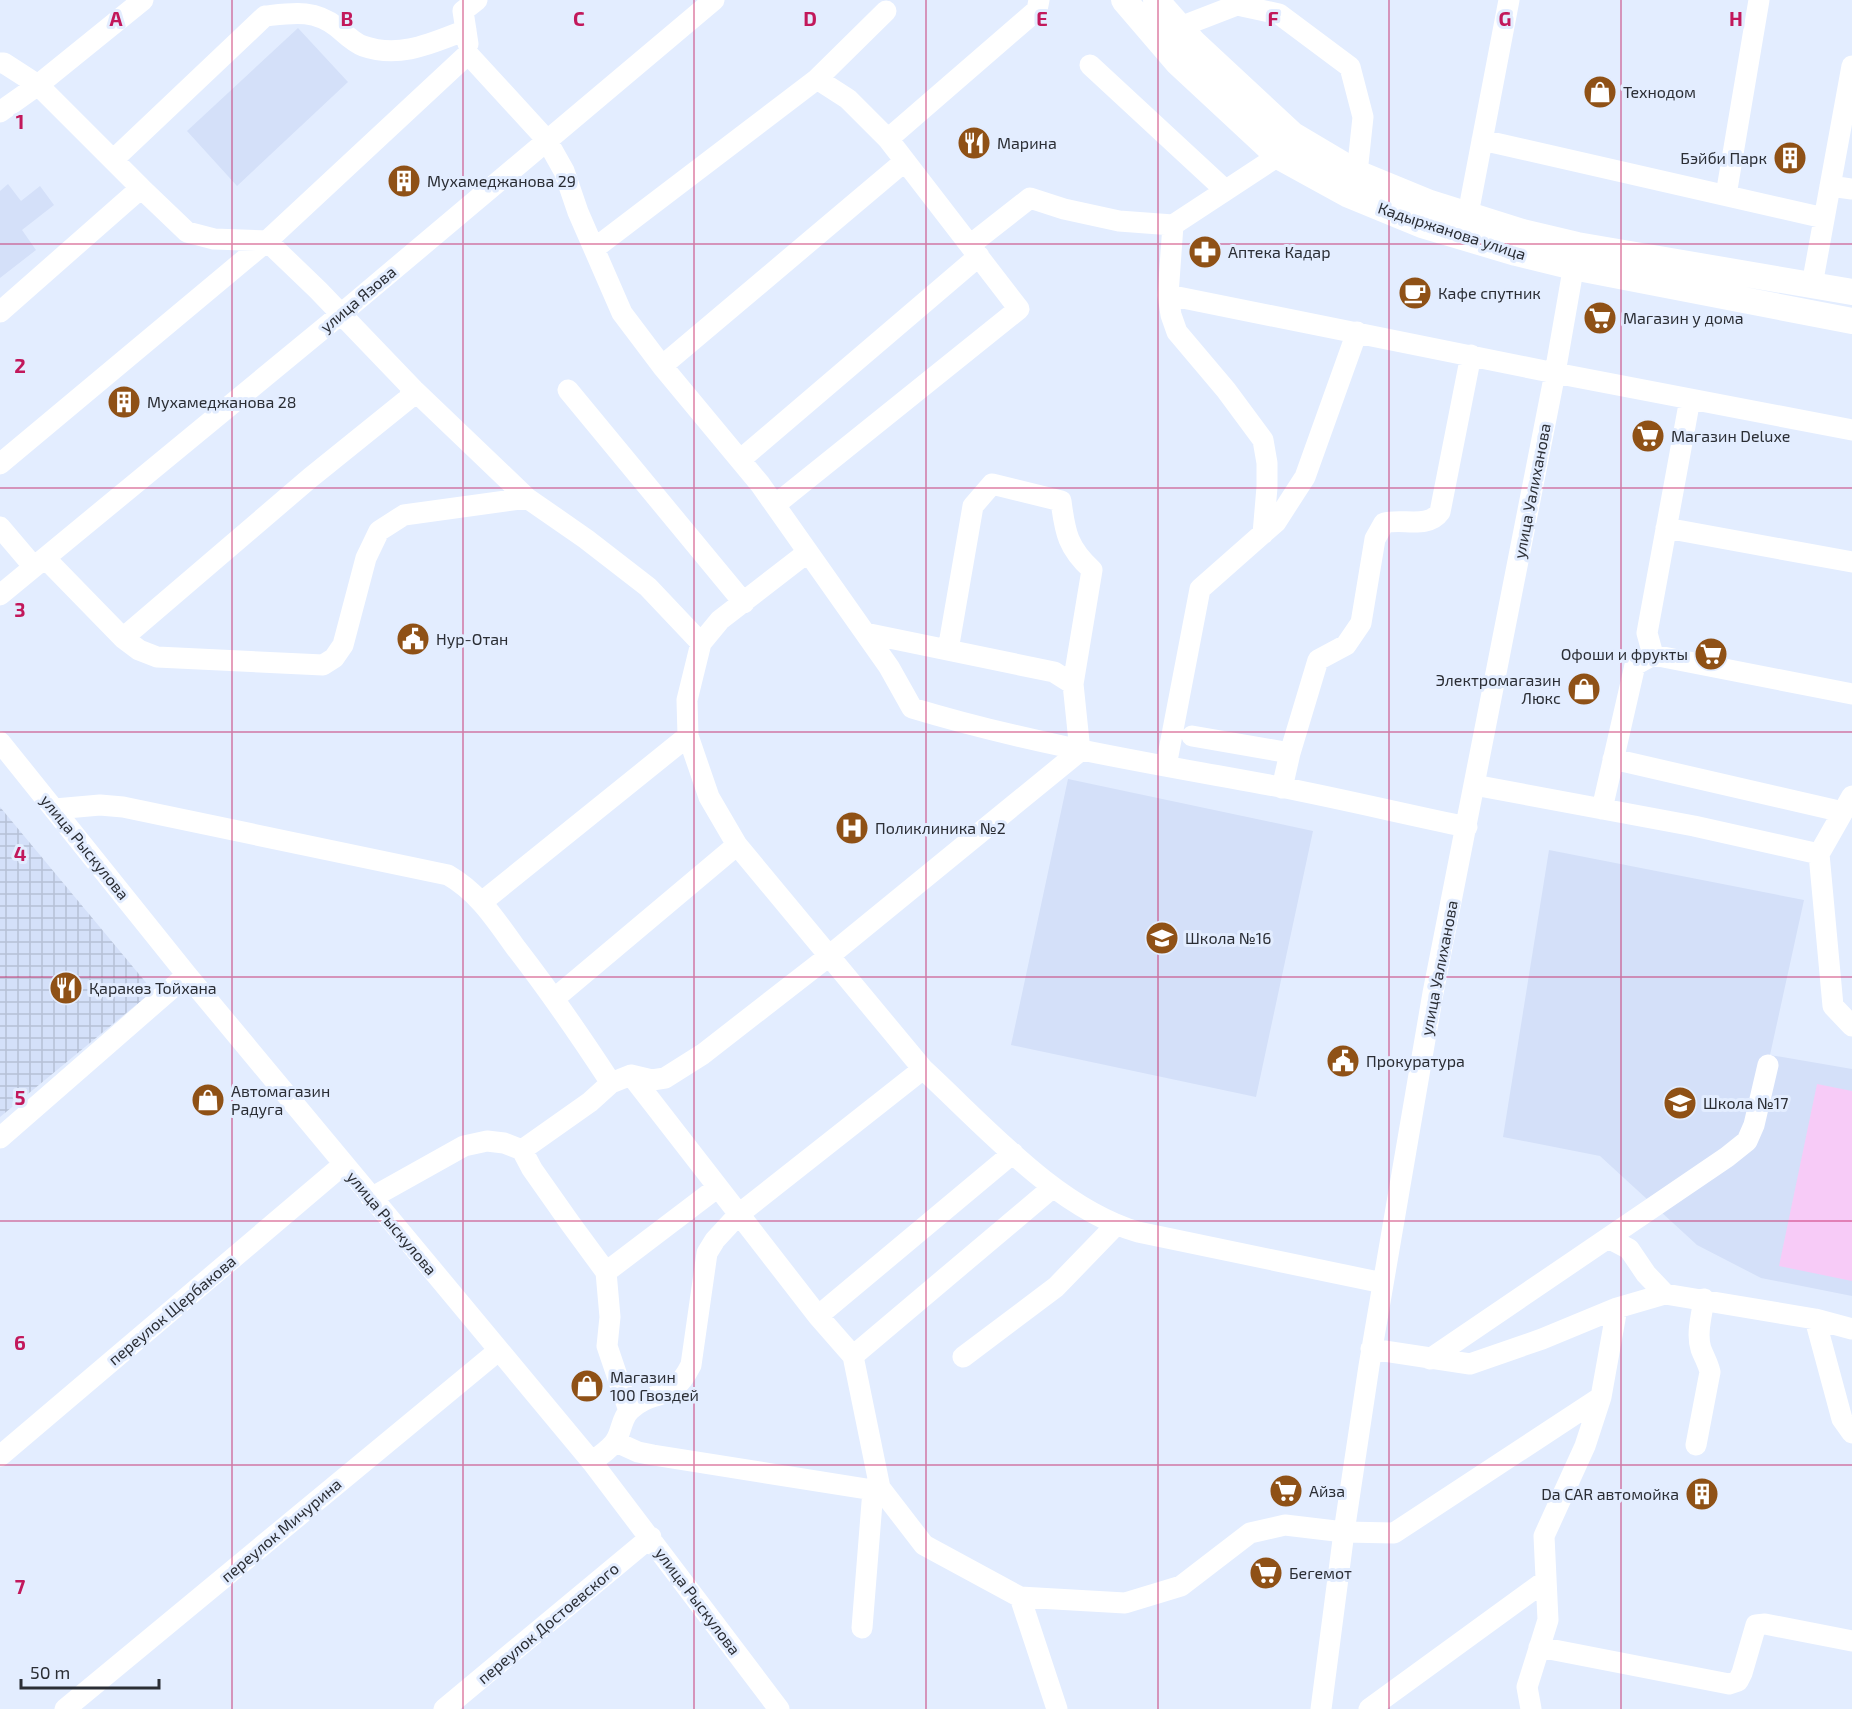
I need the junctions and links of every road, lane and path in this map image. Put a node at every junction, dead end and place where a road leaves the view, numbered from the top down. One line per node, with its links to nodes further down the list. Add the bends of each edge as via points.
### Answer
1 (143, 0): 18 (street)
2 (477, 0): 11 (street, via 463,11)
3 (714, 0): 20 (street, улица Язова)
4 (1039, 0): 21 (street, via 1037,10)
5 (1124, 0): 12 (main road, Кадыржанова улица)
6 (1156, 0): 12 (main road, Кадыржанова улица)
7 (1509, 0): 22 (street)
8 (1759, 0): 32 (street)
9 (1258, 5): 12 (street, via 1237,5); 27 (street, via 1279,14 1350,67 1363,117)
10 (886, 11): 17 (street)
11 (466, 30): 13 (street); 25 (street, via 418,49 393,52 361,46 325,17 296,13 266,16)
12 (1170, 35): 24 (main road, Кадыржанова улица, via 1178,63); 27 (main road, Кадыржанова улица, via 1194,43 1293,135)
13 (468, 54): 20 (street); 36 (street)
14 (0, 63): 18 (street)
15 (1090, 65): 31 (street)
16 (1852, 66): 23 (street)
17 (817, 79): 21 (street, via 848,99); 37 (street)
18 (38, 85): 19 (street); 25 (street)
19 (0, 112)
20 (546, 139): 37 (street, via 564,171); 44 (street, улица Язова)
21 (888, 139): 26 (street)
22 (1482, 140): 32 (street); 33 (street)
23 (1845, 147): 28 (street)
24 (1278, 156): 31 (street); 39 (main road, Кадыржанова улица, via 1348,195 1422,225 1516,254)
25 (112, 160): 29 (street)
26 (905, 161): 38 (street); 48 (street)
27 (1357, 173): 33 (main road, Кадыржанова улица)
28 (1830, 186): 30 (street); 34 (street)
29 (141, 188): 36 (street, via 188,232 214,239); 43 (street)
30 (1852, 189)
31 (1225, 190): 35 (street)
32 (1725, 195): 34 (street)
33 (1468, 214): 39 (main road, Кадыржанова улица)
34 (1824, 218): 40 (street)
35 (1173, 225): 38 (street, via 1119,221 1030,198); 42 (street)
36 (267, 241): 44 (street); 55 (street)
37 (595, 248): 48 (street, via 622,313)
38 (974, 250): 54 (street); 57 (street, via 1019,309)
39 (1575, 256): 40 (main road, Кадыржанова улица); 45 (main road, Кадыржанова улица); 49 (street, улица Уалиханова)
40 (1812, 285): 41 (main road, Кадыржанова улица)
41 (1852, 292)
42 (1168, 295): 46 (street); 60 (street, via 1177,332 1263,440 1267,487)
43 (0, 312)
44 (341, 314): 50 (street); 62 (street, улица Язова)
45 (1852, 321)
46 (1357, 332): 47 (street); 60 (street, via 1305,477 1276,522)
47 (1471, 355): 49 (street); 77 (street, via 1440,512 1428,522 1384,523 1375,539 1361,623 1346,645 1318,660)
48 (662, 366): 54 (street)
49 (1555, 373): 52 (street); 80 (street, улица Уалиханова)
50 (413, 389): 56 (street); 67 (street, via 408,399)
51 (568, 390): 65 (street)
52 (1690, 399): 53 (street); 59 (street)
53 (1852, 430)
54 (740, 460): 57 (street)
55 (0, 464)
56 (527, 498): 67 (street, via 404,515 379,531 366,558 343,645 323,665 157,657); 68 (street, via 648,587)
57 (775, 505): 61 (street)
58 (0, 526): 62 (street)
59 (1666, 528): 63 (street); 70 (street, via 1647,633)
60 (1263, 534): 79 (street, via 1200,589)
61 (808, 552): 65 (street); 66 (street)
62 (40, 562): 64 (street, улица Язова); 67 (street)
63 (1852, 562)
64 (0, 595)
65 (744, 603): 68 (street, via 720,620)
66 (865, 633): 69 (street); 76 (street, via 912,708)
67 (123, 638)
68 (701, 643): 73 (street, via 687,700)
69 (948, 650): 71 (street, via 1054,672); 71 (street, via 973,506 992,484 1061,501 1064,529 1077,556 1092,570)
70 (1653, 655): 72 (street); 78 (street, via 1635,665)
71 (1073, 684): 76 (street)
72 (1852, 694)
73 (688, 736): 86 (street, via 709,796); 88 (street)
74 (1192, 736): 77 (street)
75 (0, 742): 83 (street, улица Рыскулова)
76 (1080, 752): 79 (street); 89 (street)
77 (1290, 753): 81 (street)
78 (1613, 759): 82 (street); 84 (street)
79 (1166, 766): 81 (street)
80 (1474, 785): 84 (street); 85 (street, улица Уалиханова)
81 (1282, 788): 85 (street)
82 (1847, 804): 87 (street)
83 (55, 808): 88 (street, via 123,807 448,875); 90 (street, улица Рыскулова)
84 (1602, 809): 87 (street)
85 (1467, 827): 108 (street, улица Уалиханова, via 1433,993)
86 (737, 844): 89 (street); 91 (street)
87 (1819, 854): 92 (street, via 1833,1006)
88 (482, 902): 91 (street)
89 (830, 956): 94 (street); 95 (street, via 703,1054 665,1078 652,1080)
90 (187, 975): 97 (street); 100 (street, улица Рыскулова)
91 (555, 998): 96 (street)
92 (1852, 1026)
93 (1768, 1065): 106 (street, via 1747,1141)
94 (923, 1069): 99 (street); 104 (street)
95 (631, 1075): 96 (street); 101 (street)
96 (611, 1083): 98 (street)
97 (0, 1138)
98 (522, 1150): 103 (street, via 487,1141 464,1146); 107 (street)
99 (1013, 1153): 102 (street); 112 (street)
100 (344, 1164): 103 (street, улица Рыскулова); 125 (street, переулок Щербакова)
101 (718, 1187): 104 (street); 107 (street)
102 (1052, 1188): 105 (street); 117 (street)
103 (371, 1198): 116 (street, улица Рыскулова)
104 (739, 1214): 112 (street); 121 (street, via 708,1253 691,1365 684,1379 674,1389)
105 (1116, 1225): 108 (street); 118 (street, via 1056,1287)
106 (1608, 1238): 109 (street, via 1629,1249); 119 (street)
107 (606, 1272): 121 (street, via 610,1317 607,1346)
108 (1383, 1283): 115 (street, улица Уалиханова)
109 (1665, 1294): 110 (street); 111 (street)
110 (1704, 1299): 113 (street); 124 (street, via 1699,1340 1710,1372)
111 (1617, 1308): 119 (street, via 1470,1365); 120 (street)
112 (818, 1316): 117 (street)
113 (1815, 1319): 114 (street); 122 (street, via 1842,1419)
114 (1852, 1329)
115 (1371, 1349): 119 (street); 128 (street, улица Уалиханова)
116 (498, 1351): 126 (street, улица Рыскулова); 135 (street, переулок Мичурина)
117 (852, 1356): 127 (street)
118 (963, 1357)
119 (1430, 1359)
120 (1601, 1397): 128 (street, via 1394,1533); 130 (street, via 1585,1446 1544,1536)
121 (629, 1411): 123 (street)
122 (1852, 1433)
123 (616, 1442): 126 (street); 127 (street, via 653,1455)
124 (1695, 1445)
125 (0, 1456)
126 (592, 1462): 129 (street, улица Рыскулова)
127 (876, 1489): 131 (street, via 924,1545); 132 (street)
128 (1344, 1532): 131 (street, via 1285,1525 1250,1533 1181,1586 1125,1603); 139 (street, улица Уалиханова)
129 (651, 1537): 136 (street, переулок Достоевского); 137 (street, улица Рыскулова)
130 (1545, 1581): 134 (street, via 1548,1620); 140 (street)
131 (1020, 1597): 138 (street)
132 (862, 1628)
133 (1852, 1641): 134 (street, via 1756,1625 1738,1681 1729,1684)
134 (1539, 1647): 141 (street, via 1527,1687)
135 (65, 1709)
136 (444, 1709)
137 (779, 1709)
138 (1057, 1709)
139 (1322, 1709)
140 (1369, 1709)
141 (1531, 1709)

